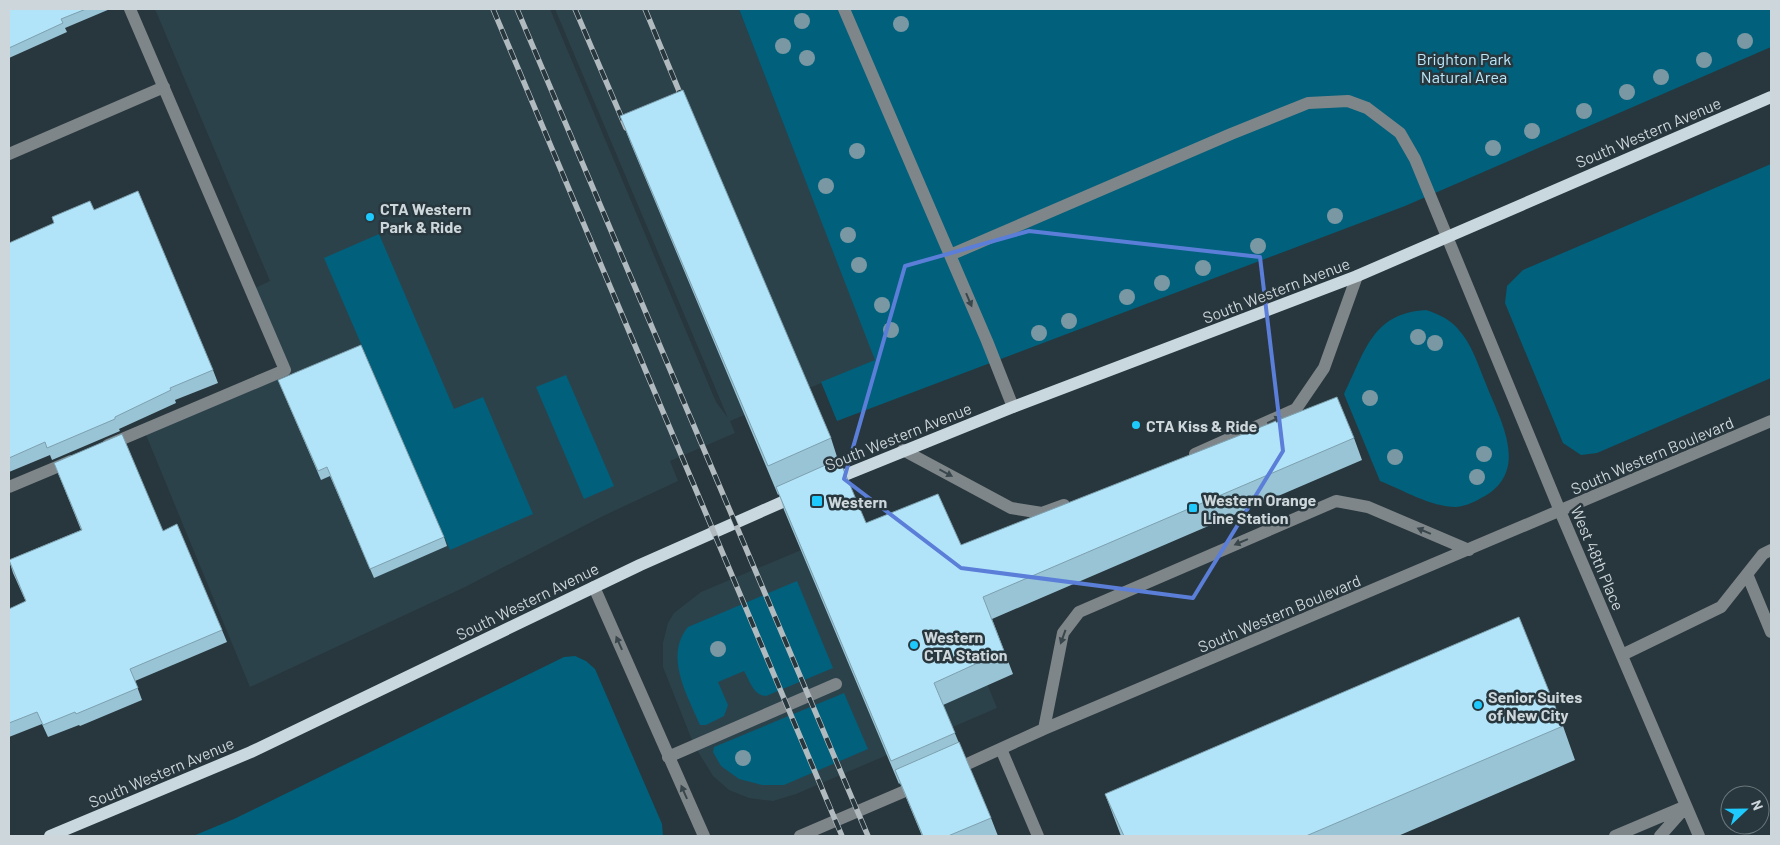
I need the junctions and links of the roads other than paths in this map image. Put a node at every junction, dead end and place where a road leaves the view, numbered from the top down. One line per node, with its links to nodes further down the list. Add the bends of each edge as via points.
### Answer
1 (130, 9): 3 (street)
2 (844, 9): 7 (street)
3 (164, 87): 5 (street); 11 (street, via 285,370)
4 (1771, 97): 6 (main road, South Western Avenue)
5 (9, 154)
6 (1448, 236): 7 (street, West 48th Place, via 1413,154 1400,133 1367,108 1348,101 1308,103); 8 (main road, South Western Avenue); 17 (street, West 48th Place)
7 (950, 255): 9 (street, one-way to 9)
8 (1357, 276): 9 (main road, South Western Avenue); 14 (street, one-way to 8, via 1296,409 1324,368)
9 (1013, 407): 12 (main road, South Western Avenue)
10 (1771, 421): 17 (street, South Western Boulevard)
11 (99, 449)
12 (903, 450): 16 (street, one-way to 16, via 1011,508 1042,513); 21 (main road, South Western Avenue)
13 (81, 457): 15 (street)
14 (1186, 458)
15 (9, 487)
16 (1078, 500)
17 (1560, 511): 18 (street, South Western Boulevard); 23 (street, West 48th Place)
18 (1469, 550): 25 (street, South Western Boulevard); 25 (street, one-way to 25, via 1368,507 1336,501 1079,612 1063,633)
19 (1771, 550): 20 (street, via 1762,554)
20 (1747, 574): 22 (street); 23 (street, via 1721,607)
21 (594, 587): 27 (street, one-way to 21); 29 (main road, South Western Avenue, via 251,752)
22 (1771, 632)
23 (1622, 655): 28 (street, West 48th Place)
24 (836, 684): 27 (street)
25 (1044, 729): 26 (street, South Western Boulevard)
26 (1002, 749): 31 (street, South Western Boulevard); 32 (street)
27 (668, 757): 30 (street, one-way to 27)
28 (1686, 806): 33 (street); 34 (street); 35 (street, West 48th Place)
29 (50, 836)
30 (704, 836)
31 (800, 836)
32 (1038, 836)
33 (1615, 836)
34 (1660, 836)
35 (1699, 836)

